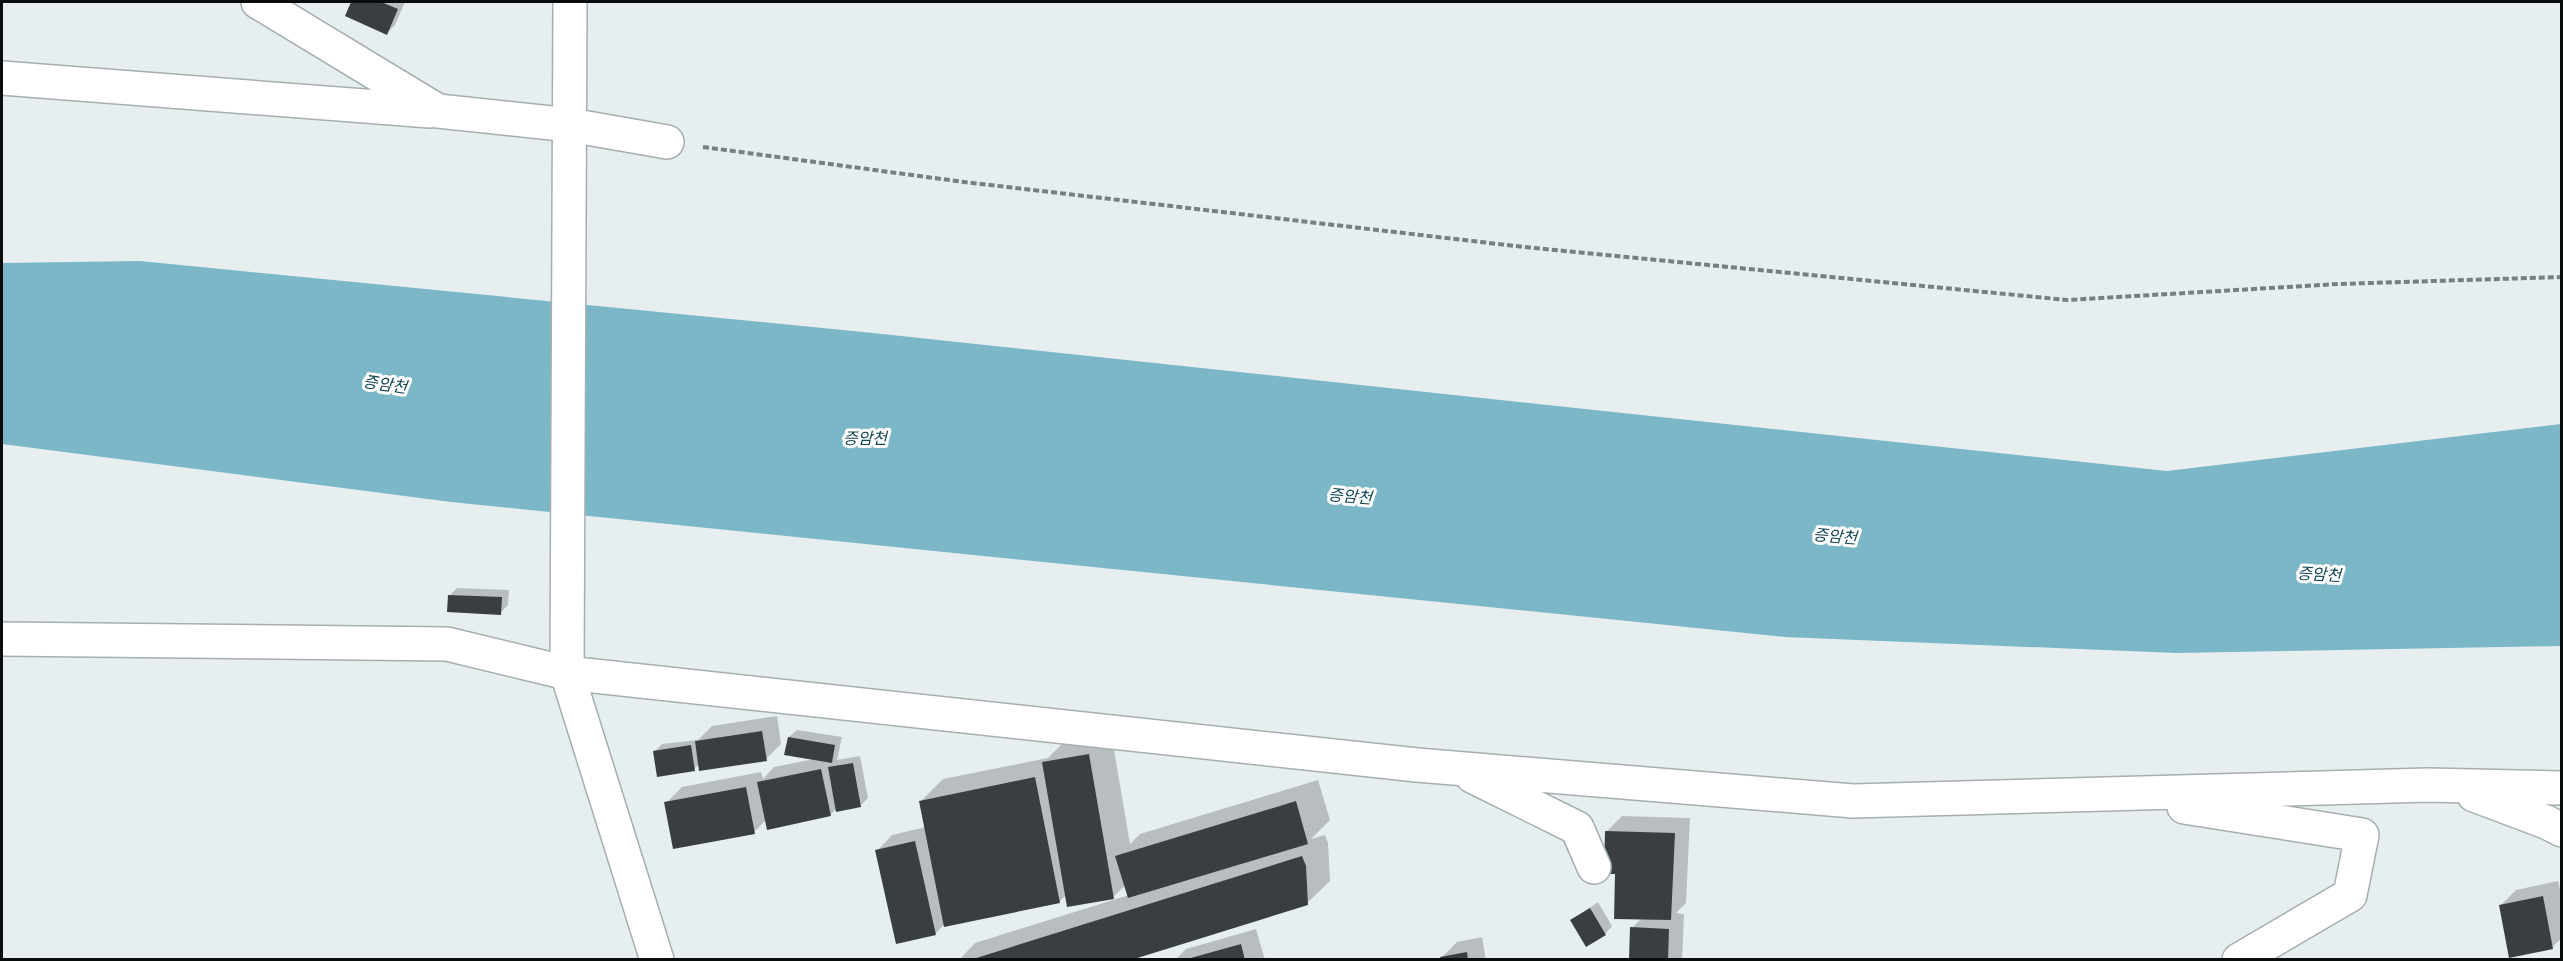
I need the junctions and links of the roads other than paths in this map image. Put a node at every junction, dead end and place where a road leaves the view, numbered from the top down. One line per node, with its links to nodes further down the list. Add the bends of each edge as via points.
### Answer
1 (258, 2): 4 (street)
2 (570, 2): 5 (street)
3 (2, 78): 4 (street)
4 (438, 111): 5 (street)
5 (570, 137): 6 (street); 8 (street)
6 (667, 142)
7 (2, 639): 8 (street, via 447,644)
8 (568, 658): 9 (street); 15 (street)
9 (1454, 767): 12 (street, via 1853,801); 14 (street, via 1577,828)
10 (2450, 786): 11 (street); 12 (street); 13 (street)
11 (2562, 788)
12 (2102, 794): 16 (street, via 2362,835 2350,895)
13 (2562, 830)
14 (1594, 867)
15 (657, 960)
16 (2239, 960)

